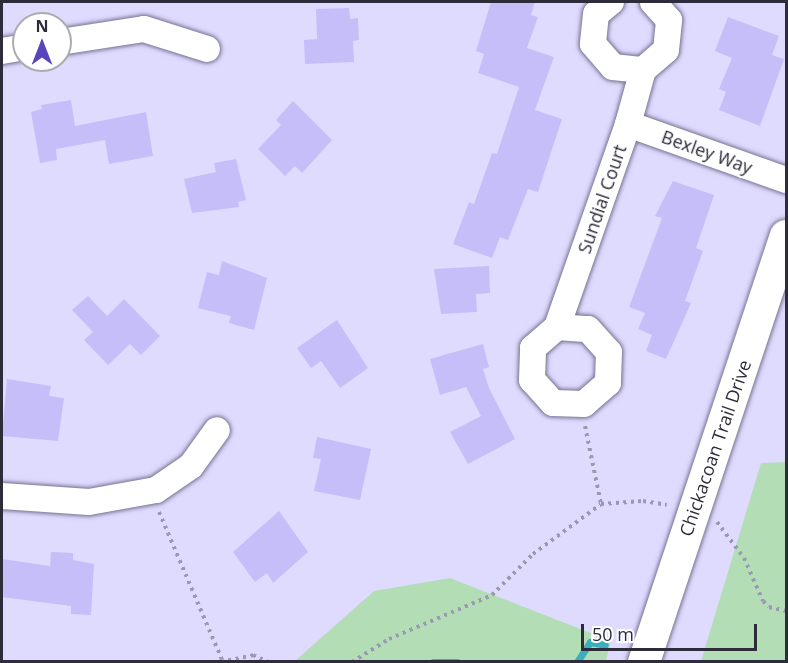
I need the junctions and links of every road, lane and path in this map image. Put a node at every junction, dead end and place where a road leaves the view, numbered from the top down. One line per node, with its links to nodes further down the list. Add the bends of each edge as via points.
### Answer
1 (611, 2): 5 (street, via 596,14 593,44 613,67)
2 (653, 2): 5 (street, via 669,20 666,50)
3 (72, 40): 4 (street, via 144,29)
4 (207, 49)
5 (643, 70): 6 (street, Sundial Court)
6 (628, 124): 7 (street, Bexley Way); 9 (street, Sundial Court)
7 (786, 180)
8 (786, 236): 15 (street, Chickacoan Trail Drive)
9 (557, 327): 10 (street, via 588,329 609,352 608,383); 10 (street, Sundial Court, via 533,348 532,380 553,403)
10 (584, 404): 14 (path)
11 (217, 430): 12 (street, via 191,466)
12 (156, 490): 13 (street, via 89,502); 17 (path, via 160,515)
13 (2, 496)
14 (601, 504): 15 (path, via 643,501); 19 (path, via 533,554 492,595 389,639)
15 (693, 513): 16 (path, via 724,528 744,558 763,601 769,607); 20 (street, Chickacoan Trail Drive)
16 (786, 611)
17 (221, 661): 18 (path, via 252,655)
18 (268, 662)
19 (352, 662)
20 (644, 662)

